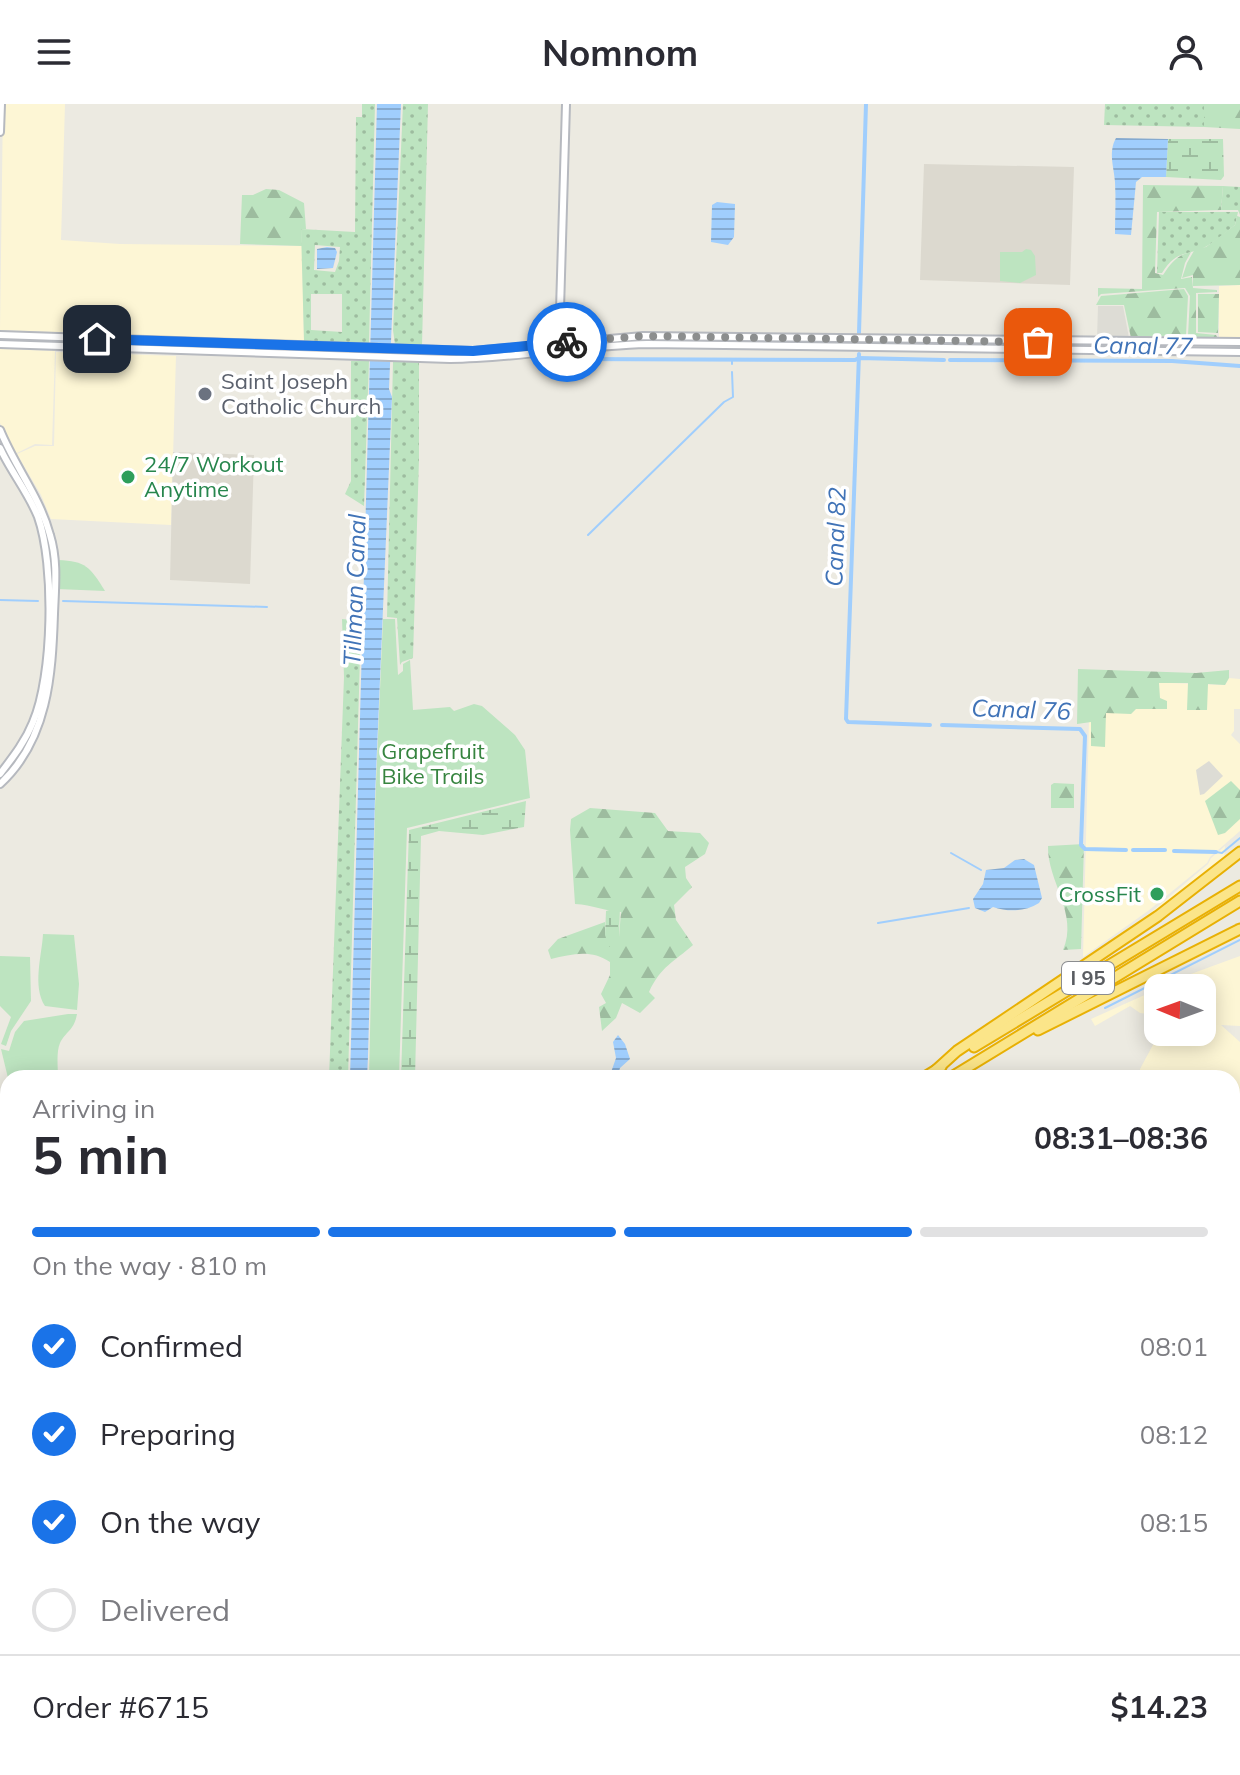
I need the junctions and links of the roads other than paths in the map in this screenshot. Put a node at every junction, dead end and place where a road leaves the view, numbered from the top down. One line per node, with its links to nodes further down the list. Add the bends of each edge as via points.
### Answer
1 (1, 104): 3 (main road)
2 (566, 104): 9 (main road)
3 (0, 132)
4 (0, 335): 8 (main road)
5 (1240, 342): 6 (main road)
6 (1190, 343): 9 (main road, via 643,336); 10 (main road)
7 (0, 344): 13 (main road)
8 (341, 347): 12 (main road); 13 (main road)
9 (559, 347): 10 (main road); 12 (main road)
10 (1178, 351): 11 (main road)
11 (1240, 352)
12 (409, 354): 13 (main road)
13 (341, 356)
14 (0, 430): 17 (main road, via 44,516 55,580 48,695 31,741)
15 (0, 448): 16 (main road, via 38,518 49,573 42,694 19,749)
16 (0, 774)
17 (0, 784)
18 (1240, 852): 23 (highway, via 1158,916)
19 (1240, 886): 23 (highway, I 95)
20 (1240, 901): 22 (highway, I 95)
21 (1240, 929): 22 (highway)
22 (1002, 1046): 24 (highway, I 95)
23 (936, 1070)
24 (963, 1070)

